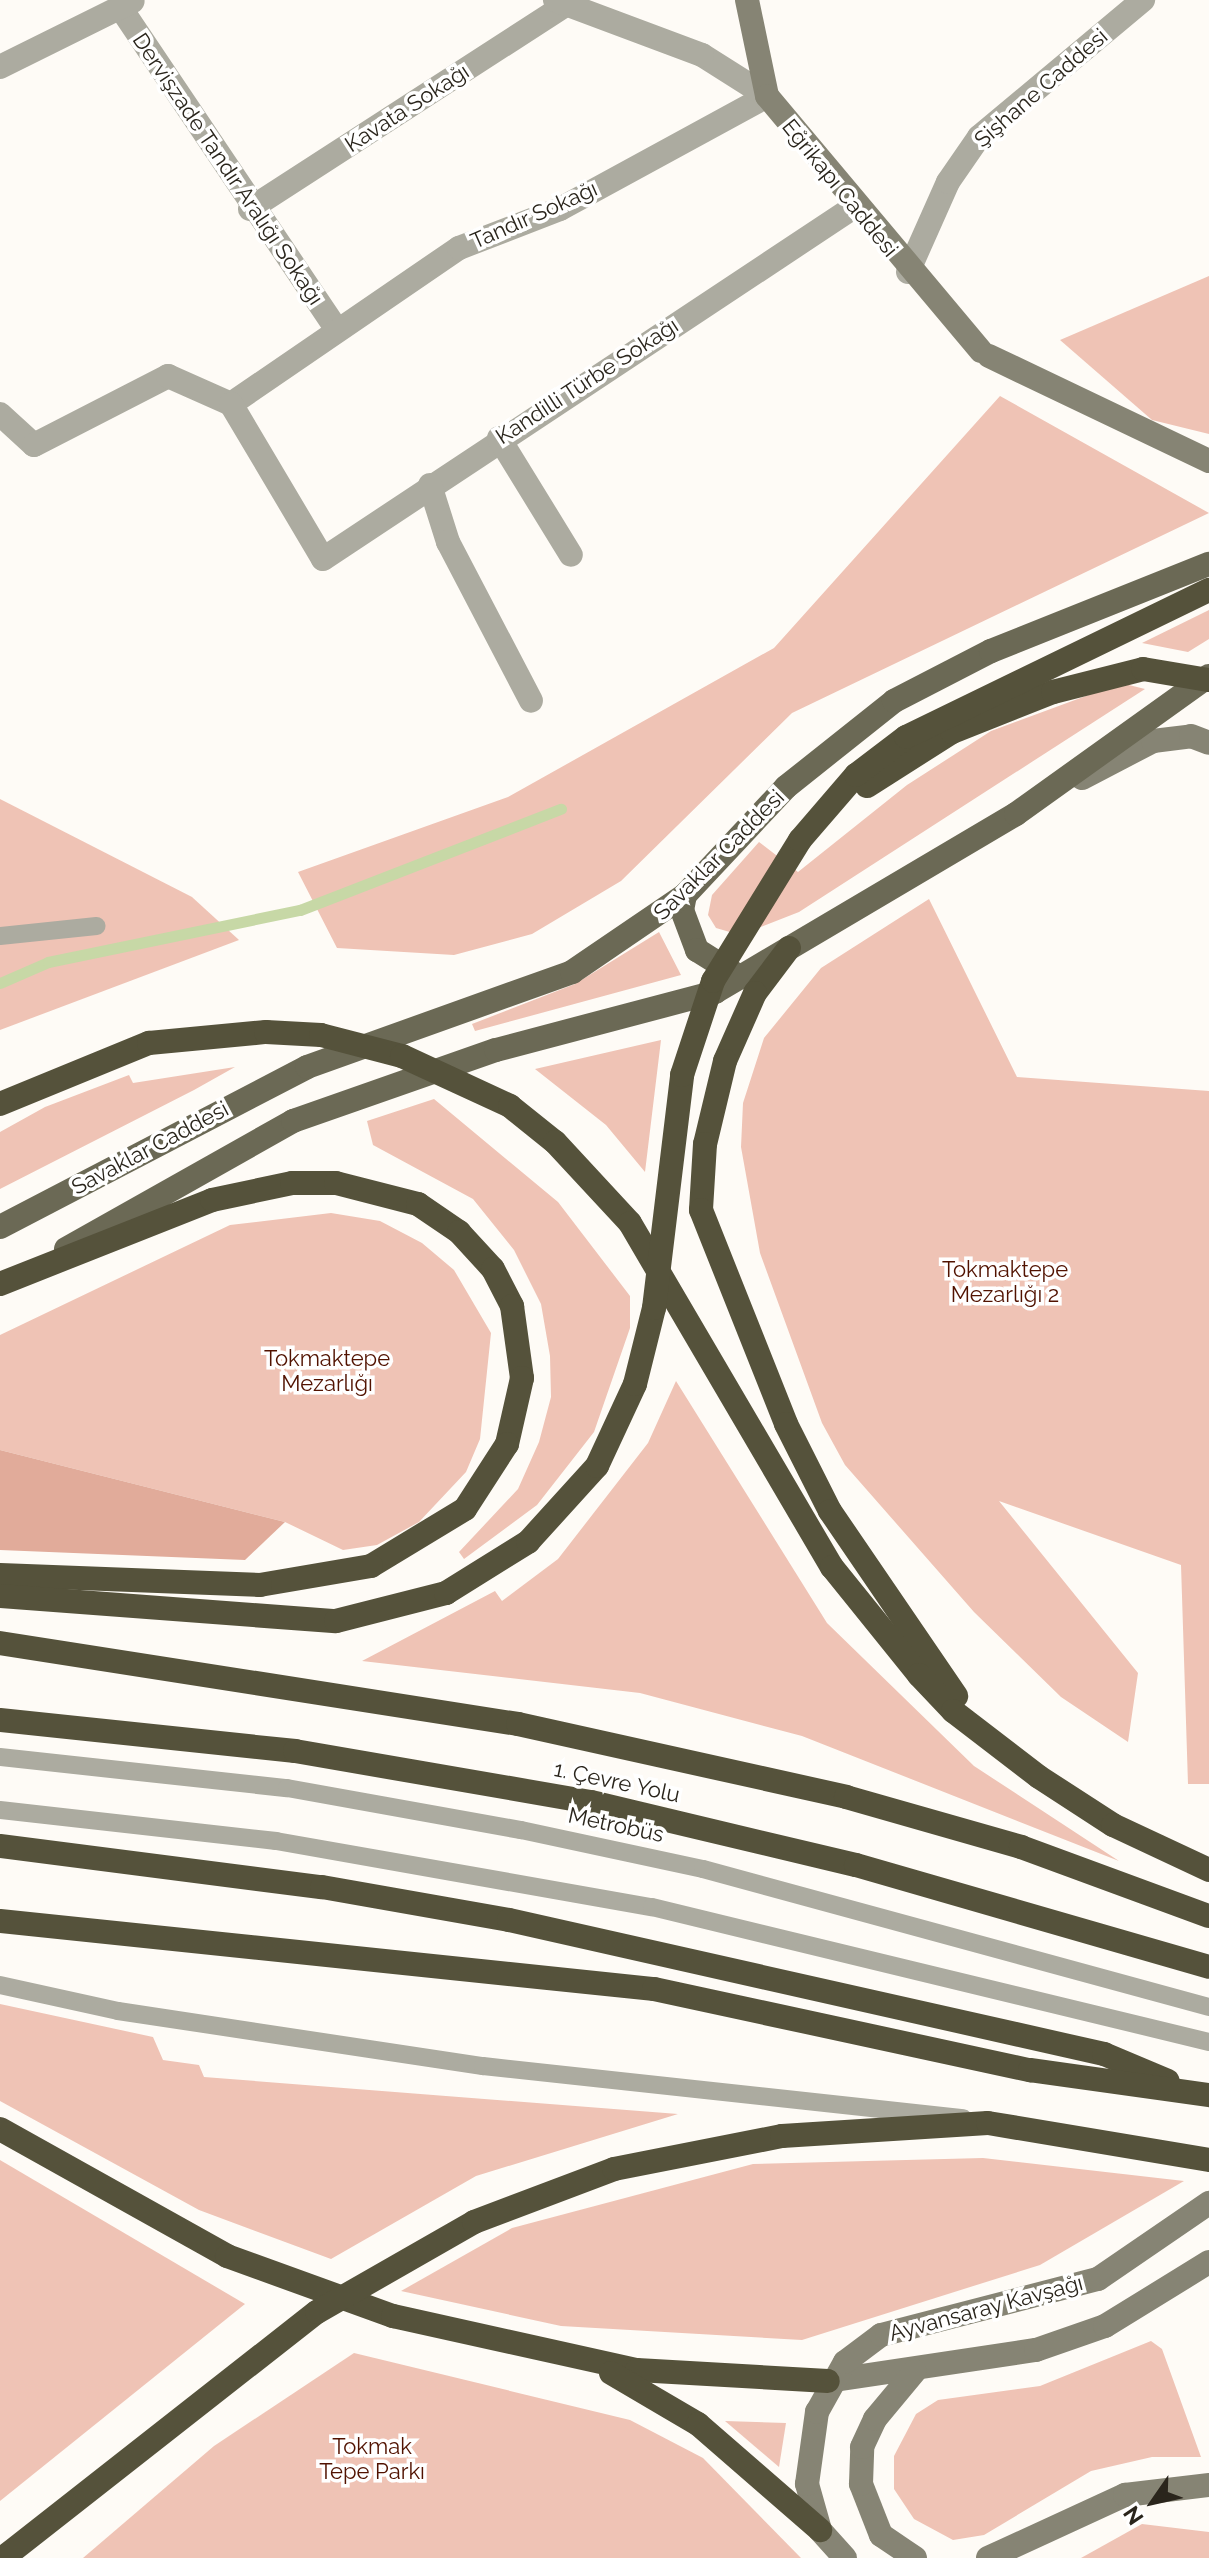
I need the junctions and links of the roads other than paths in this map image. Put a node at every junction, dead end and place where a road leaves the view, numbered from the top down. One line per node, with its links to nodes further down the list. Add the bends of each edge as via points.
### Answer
1 (747, 0): 6 (main road, Eğrikapı Caddesi)
2 (1143, 0): 9 (street, Şişhane Caddesi, via 979,137 948,182)
3 (559, 3): 6 (street, via 702,55); 8 (street, Kavata Sokağı)
4 (128, 4): 5 (street); 8 (street, Dervişzade Tandır Aralığı Sokağı)
5 (0, 67)
6 (767, 96): 7 (main road, Eğrikapı Caddesi); 10 (street, Tandır Sokağı, via 560,209 459,248)
7 (854, 207): 9 (main road, Eğrikapı Caddesi); 13 (street, Kandilli Türbe Sokağı)
8 (250, 209): 10 (street, Dervişzade Tandır Aralığı Sokağı)
9 (908, 272): 14 (main road, Eğrikapı Caddesi, via 985,353)
10 (337, 330): 11 (street, Tandır Sokağı)
11 (231, 404): 12 (street, via 168,376 34,445); 15 (street, Kandilli Türbe Sokağı, via 323,559)
12 (0, 414)
13 (499, 438): 15 (street, Kandilli Türbe Sokağı); 16 (street)
14 (1209, 461)
15 (430, 485): 20 (street, via 448,542)
16 (571, 555)
17 (1209, 564): 24 (main road, Savaklar Caddesi, via 991,651 894,701 786,787)
18 (1209, 590): 23 (highway, via 906,737 856,775)
19 (1208, 678): 22 (main road, Savaklar Caddesi); 23 (highway, via 1174,670 1114,673 997,712 911,755)
20 (531, 701)
21 (1209, 743): 22 (main road, via 1191,736 1153,741)
22 (1016, 814): 27 (main road, Savaklar Caddesi)
23 (800, 840): 33 (highway, via 719,969 687,1059 668,1155 654,1308 623,1412 581,1489 528,1542 474,1578 411,1606 282,1622)
24 (685, 895): 28 (main road, via 682,910 697,950); 30 (main road, Savaklar Caddesi, via 609,951 542,985 307,1067)
25 (96, 926): 26 (lane)
26 (0, 936)
27 (789, 948): 28 (main road, Savaklar Caddesi); 36 (highway, via 755,993 725,1061 705,1144 701,1210 786,1424 830,1511)
28 (740, 977): 31 (main road, Savaklar Caddesi, via 677,1007 496,1050 322,1110)
29 (0, 1104): 36 (highway, via 149,1043 266,1032 321,1035 402,1056 510,1106 555,1142 630,1223 832,1567 919,1675)
30 (0, 1227)
31 (0, 1284): 32 (highway, via 212,1200 336,1183 418,1204 459,1232 493,1269 512,1306 522,1378 507,1444 465,1509 371,1566 260,1585)
32 (0, 1575)
33 (0, 1596)
34 (0, 1643): 41 (highway, via 518,1724 816,1790 1021,1847)
35 (0, 1720): 43 (highway, 1. Çevre Yolu, via 295,1751 591,1802 856,1865)
36 (987, 1736): 40 (highway, via 1113,1825)
37 (0, 1757): 45 (lane, Metrobüs, via 287,1788 521,1830 703,1869)
38 (0, 1810): 46 (lane, via 276,1841 652,1907)
39 (0, 1846): 47 (highway, via 322,1887 509,1920 1104,2054)
40 (1209, 1870)
41 (1209, 1916)
42 (0, 1921): 47 (highway, via 654,1989 1030,2070)
43 (1209, 1967)
44 (0, 1985): 48 (lane, via 118,2011 483,2066)
45 (1209, 2007)
46 (1201, 2040)
47 (1199, 2092)
48 (988, 2123): 50 (highway); 59 (highway, via 782,2136 712,2148 614,2169 474,2222 317,2312)
49 (0, 2129): 53 (highway, via 227,2256 393,2316)
50 (1198, 2158)
51 (1209, 2203): 55 (main road, Ayvansaray Kavşağı, via 1098,2279 881,2335)
52 (1209, 2262): 54 (main road, Ayvansaray Kavşağı, via 1105,2326 984,2363)
53 (591, 2363): 55 (highway); 58 (highway, via 698,2424)
54 (915, 2371): 55 (main road, Ayvansaray Kavşağı); 61 (main road, via 875,2419 862,2447 861,2484 881,2535)
55 (828, 2381): 58 (main road, via 808,2455 807,2484)
56 (1209, 2485): 57 (main road, via 1125,2495)
57 (1062, 2529): 62 (main road); 63 (main road)
58 (820, 2530): 60 (main road)
59 (3, 2558)
60 (845, 2558)
61 (915, 2558)
62 (988, 2558)
63 (1031, 2558)

